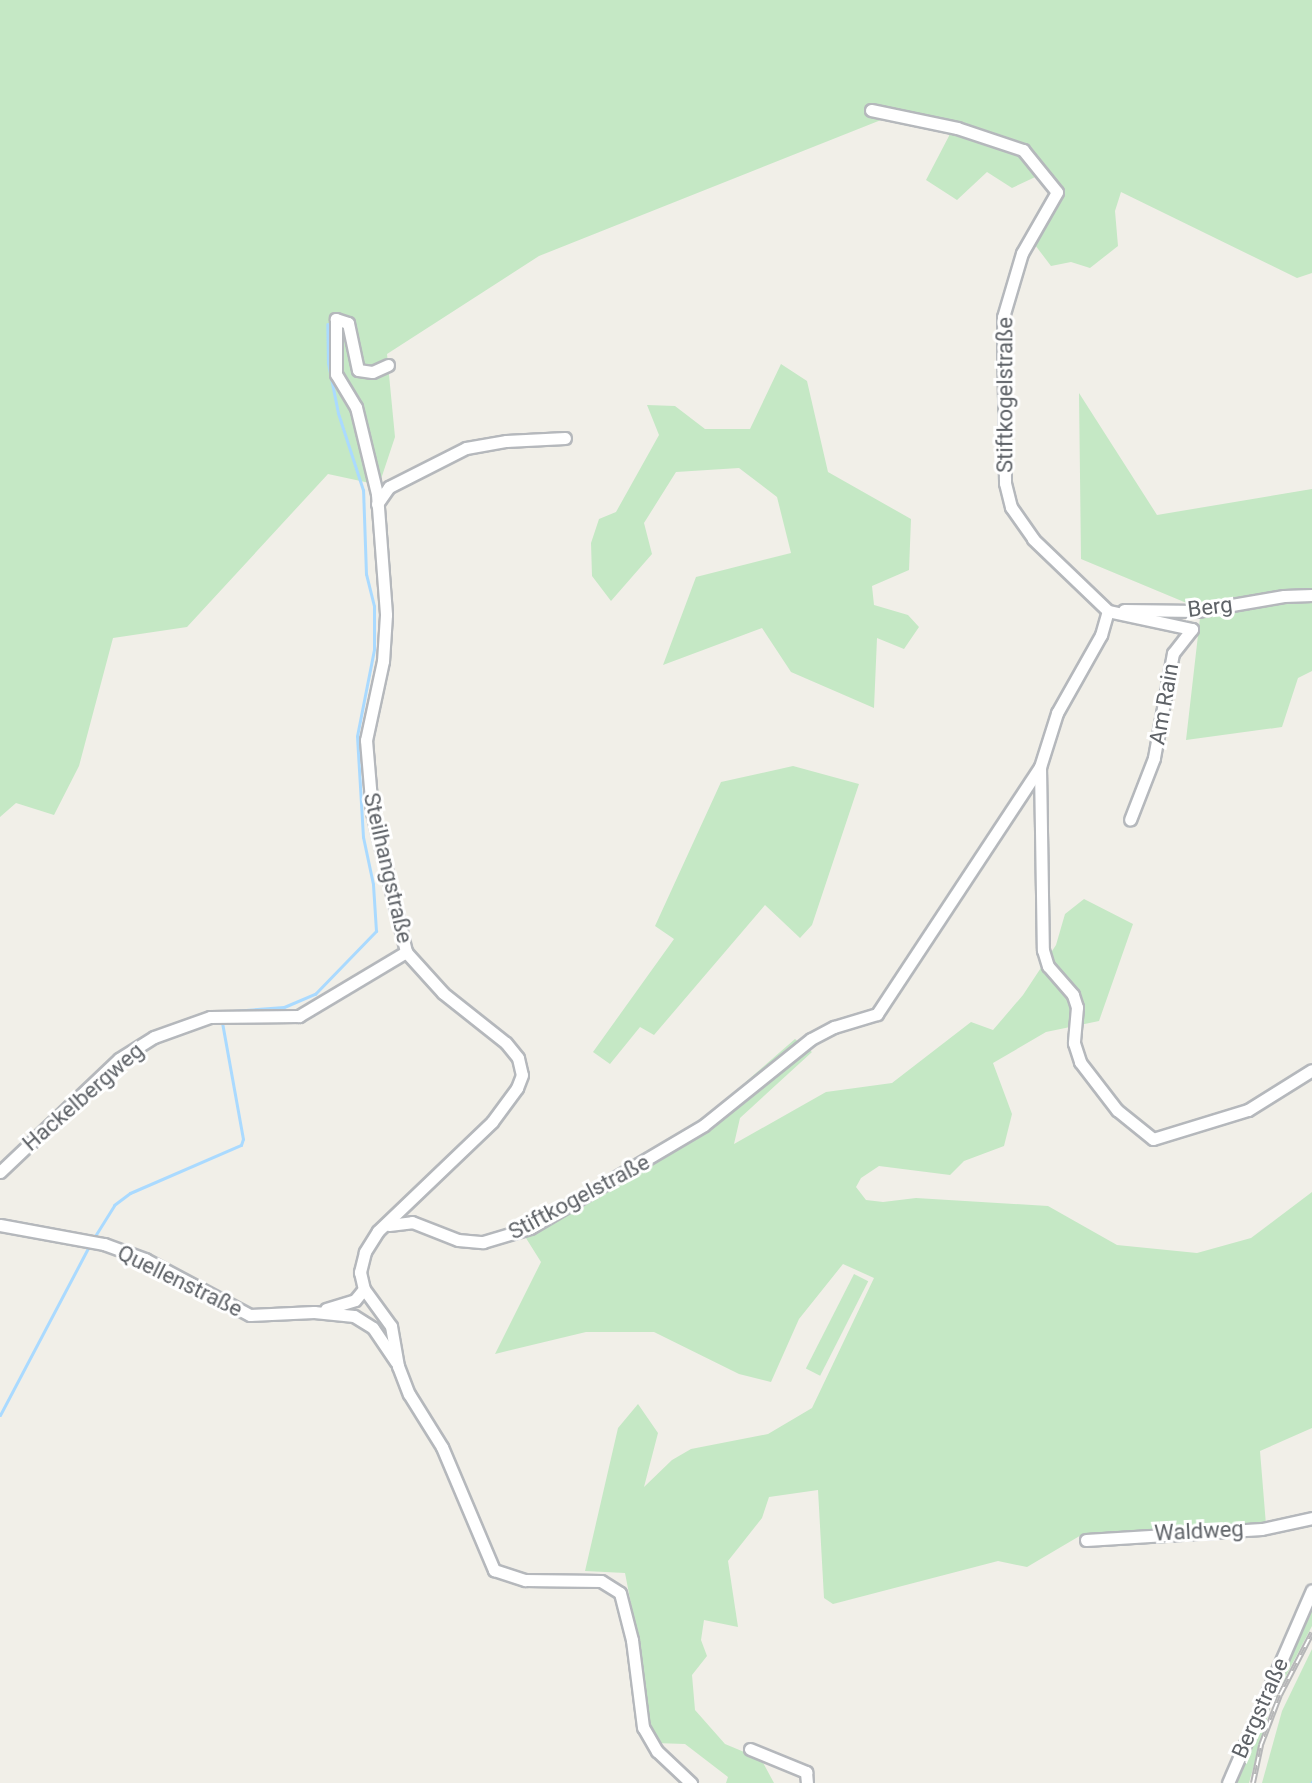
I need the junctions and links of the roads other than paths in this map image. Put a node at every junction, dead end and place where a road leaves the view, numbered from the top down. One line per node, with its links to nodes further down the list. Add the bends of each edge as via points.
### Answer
1 (871, 110): 6 (street, Stiftkogelstraße, via 957,128 1023,150 1057,192 1022,253 1003,317 1005,483 1011,507 1033,539)
2 (388, 365): 4 (street, Steilhangstraße, via 372,372 358,370 348,323 336,319 336,374 356,407)
3 (565, 438): 4 (street, via 466,448 389,487)
4 (377, 505): 9 (street, Steilhangstraße, via 386,638 367,722 368,778)
5 (1312, 595): 6 (street, Berg, via 1197,611)
6 (1108, 611): 7 (street, Stiftkogelstraße, via 1101,635 1057,713); 8 (street, Am Rain, via 1192,629 1173,653 1154,758)
7 (1040, 767): 12 (street, Stiftkogelstraße, via 1043,950 1077,1007 1074,1043 1080,1062 1117,1110 1153,1139 1248,1110); 15 (street, Stiftkogelstraße, via 877,1014 811,1039 704,1125 530,1228 483,1242 458,1240 412,1222)
8 (1130, 820)
9 (406, 952): 10 (street, Hackelbergweg); 11 (street, Steilhangstraße)
10 (393, 962): 11 (street); 13 (street, Hackelbergweg, via 299,1016 210,1017 154,1037 119,1059)
11 (417, 967): 15 (street, Steilhangstraße, via 506,1043 521,1063 522,1075 492,1122)
12 (1312, 1070)
13 (0, 1172)
14 (0, 1225): 17 (street, Quellenstraße, via 118,1249 250,1315)
15 (384, 1227): 16 (street, via 365,1252 360,1272)
16 (364, 1289): 17 (street, Quellenstraße, via 355,1300); 18 (street, via 391,1326)
17 (314, 1312): 18 (street, Quellenstraße, via 346,1314 366,1322)
18 (398, 1366): 23 (street, via 413,1403 442,1447 494,1570 525,1580 591,1579 620,1593 643,1727 657,1751)
19 (1312, 1518): 20 (street, Waldweg, via 1262,1529)
20 (1086, 1540)
21 (1312, 1590): 25 (street, Bergstraße)
22 (750, 1749): 24 (street, via 806,1772)
23 (691, 1783)
24 (807, 1783)
25 (1228, 1783)

